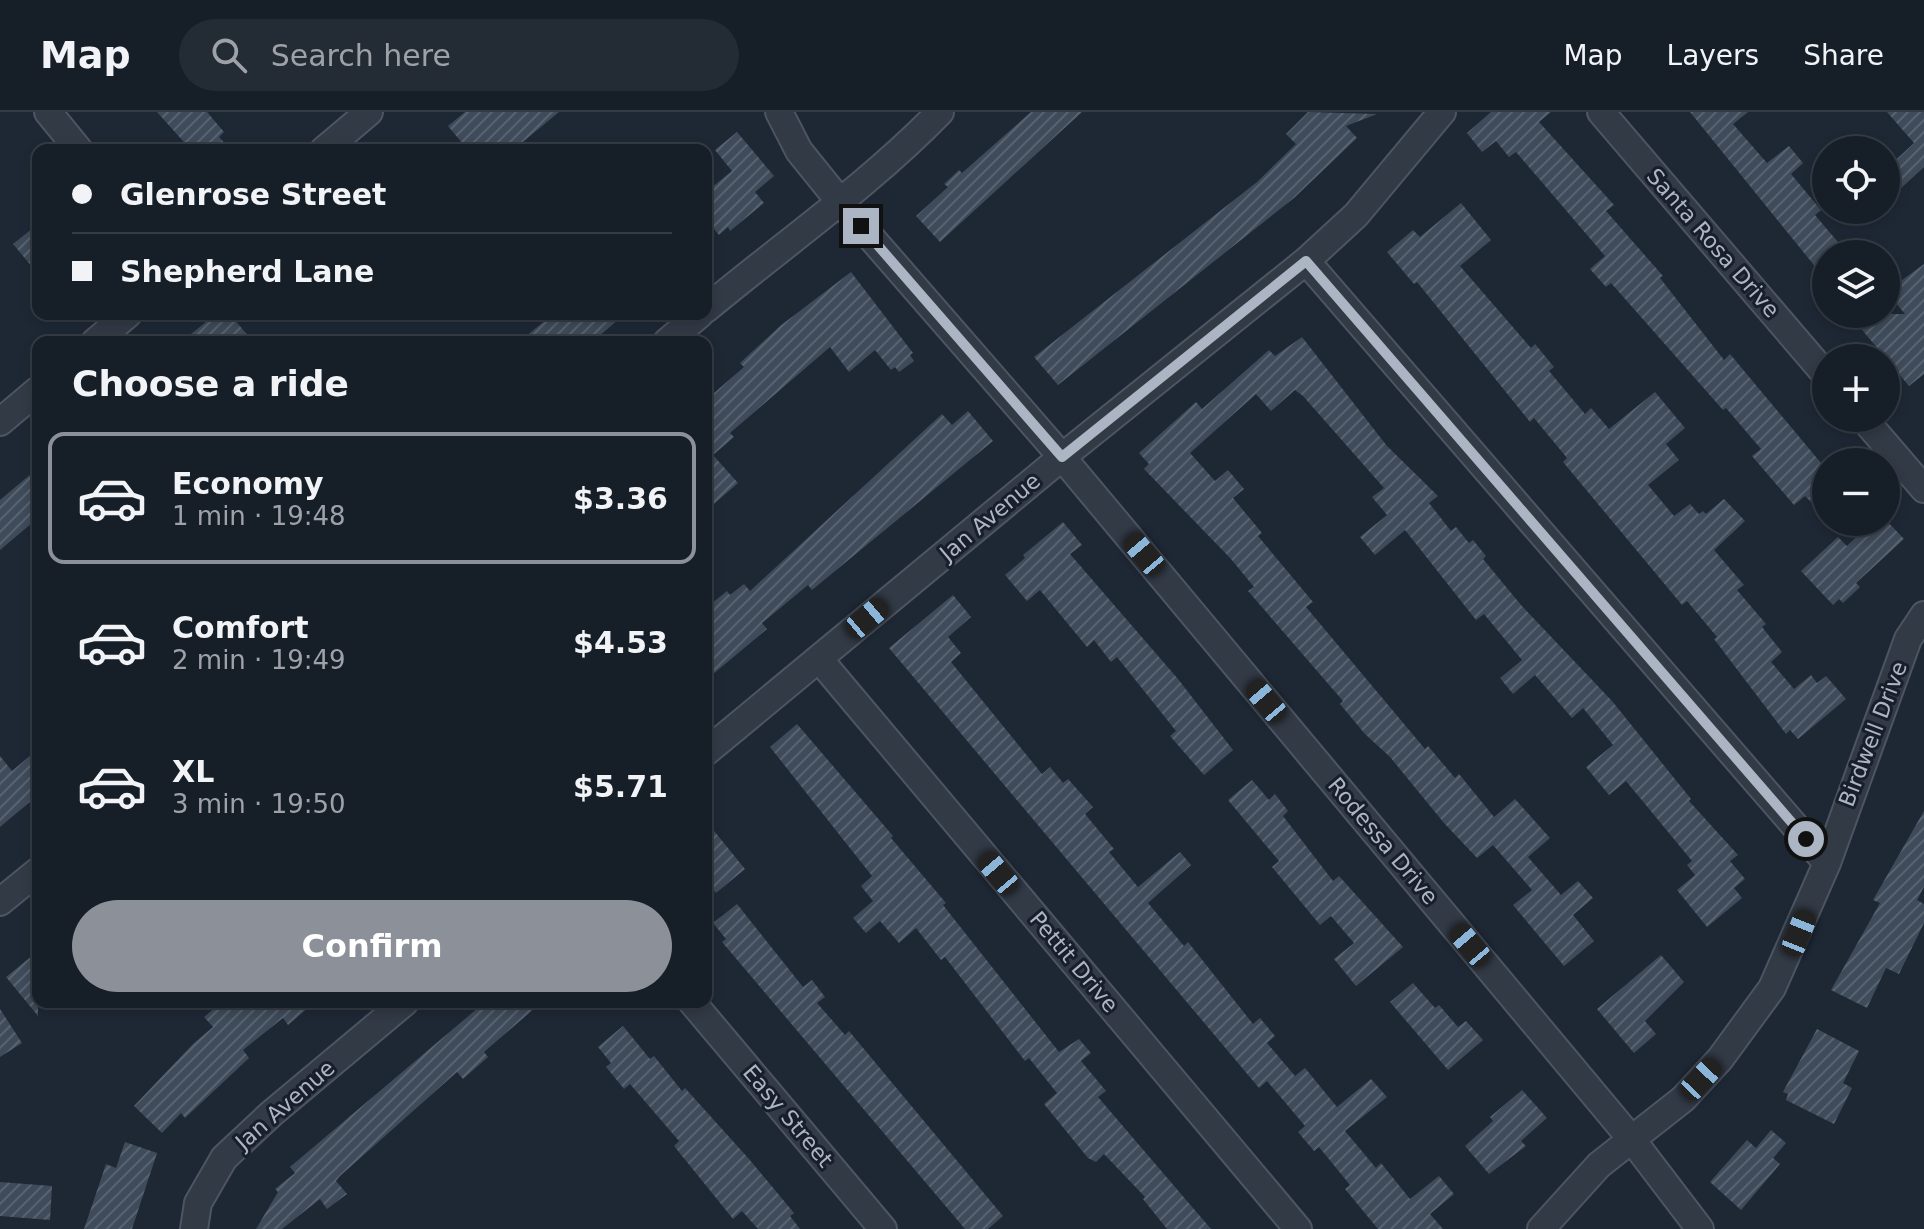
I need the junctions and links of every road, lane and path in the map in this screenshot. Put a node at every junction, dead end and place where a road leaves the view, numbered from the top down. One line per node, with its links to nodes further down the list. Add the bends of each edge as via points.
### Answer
1 (48, 112): 7 (street)
2 (369, 112): 8 (street)
3 (779, 112): 9 (street, Rodessa Drive, via 799,151)
4 (940, 112): 9 (street)
5 (1442, 112): 10 (street, Jan Avenue, via 1356,215)
6 (1601, 112): 16 (street, Santa Rosa Drive)
7 (74, 144)
8 (331, 144)
9 (841, 203): 11 (street); 20 (street, Rodessa Drive)
10 (1306, 261): 20 (street, Jan Avenue); 25 (street)
11 (712, 304)
12 (121, 320): 14 (street)
13 (693, 320): 15 (street)
14 (102, 336)
15 (674, 336)
16 (1812, 359)
17 (32, 395): 18 (street)
18 (0, 422)
19 (1875, 432): 21 (street)
20 (1062, 457): 23 (street, Jan Avenue); 30 (street, Rodessa Drive)
21 (1924, 489)
22 (1924, 615): 25 (street, Birdwell Drive, via 1908,639)
23 (819, 659): 24 (street, Jan Avenue); 33 (street, Pettit Drive)
24 (712, 747)
25 (1827, 863): 30 (street, Birdwell Drive, via 1799,933 1754,1016 1683,1099)
26 (32, 876): 27 (street)
27 (0, 902)
28 (398, 1008): 31 (street, Jan Avenue, via 224,1158 198,1203)
29 (697, 1008): 32 (street, Easy Street)
30 (1633, 1141): 34 (street, Birdwell Drive, via 1599,1165); 35 (street, Rodessa Drive)
31 (194, 1229)
32 (883, 1229)
33 (1298, 1229)
34 (1541, 1229)
35 (1700, 1229)

